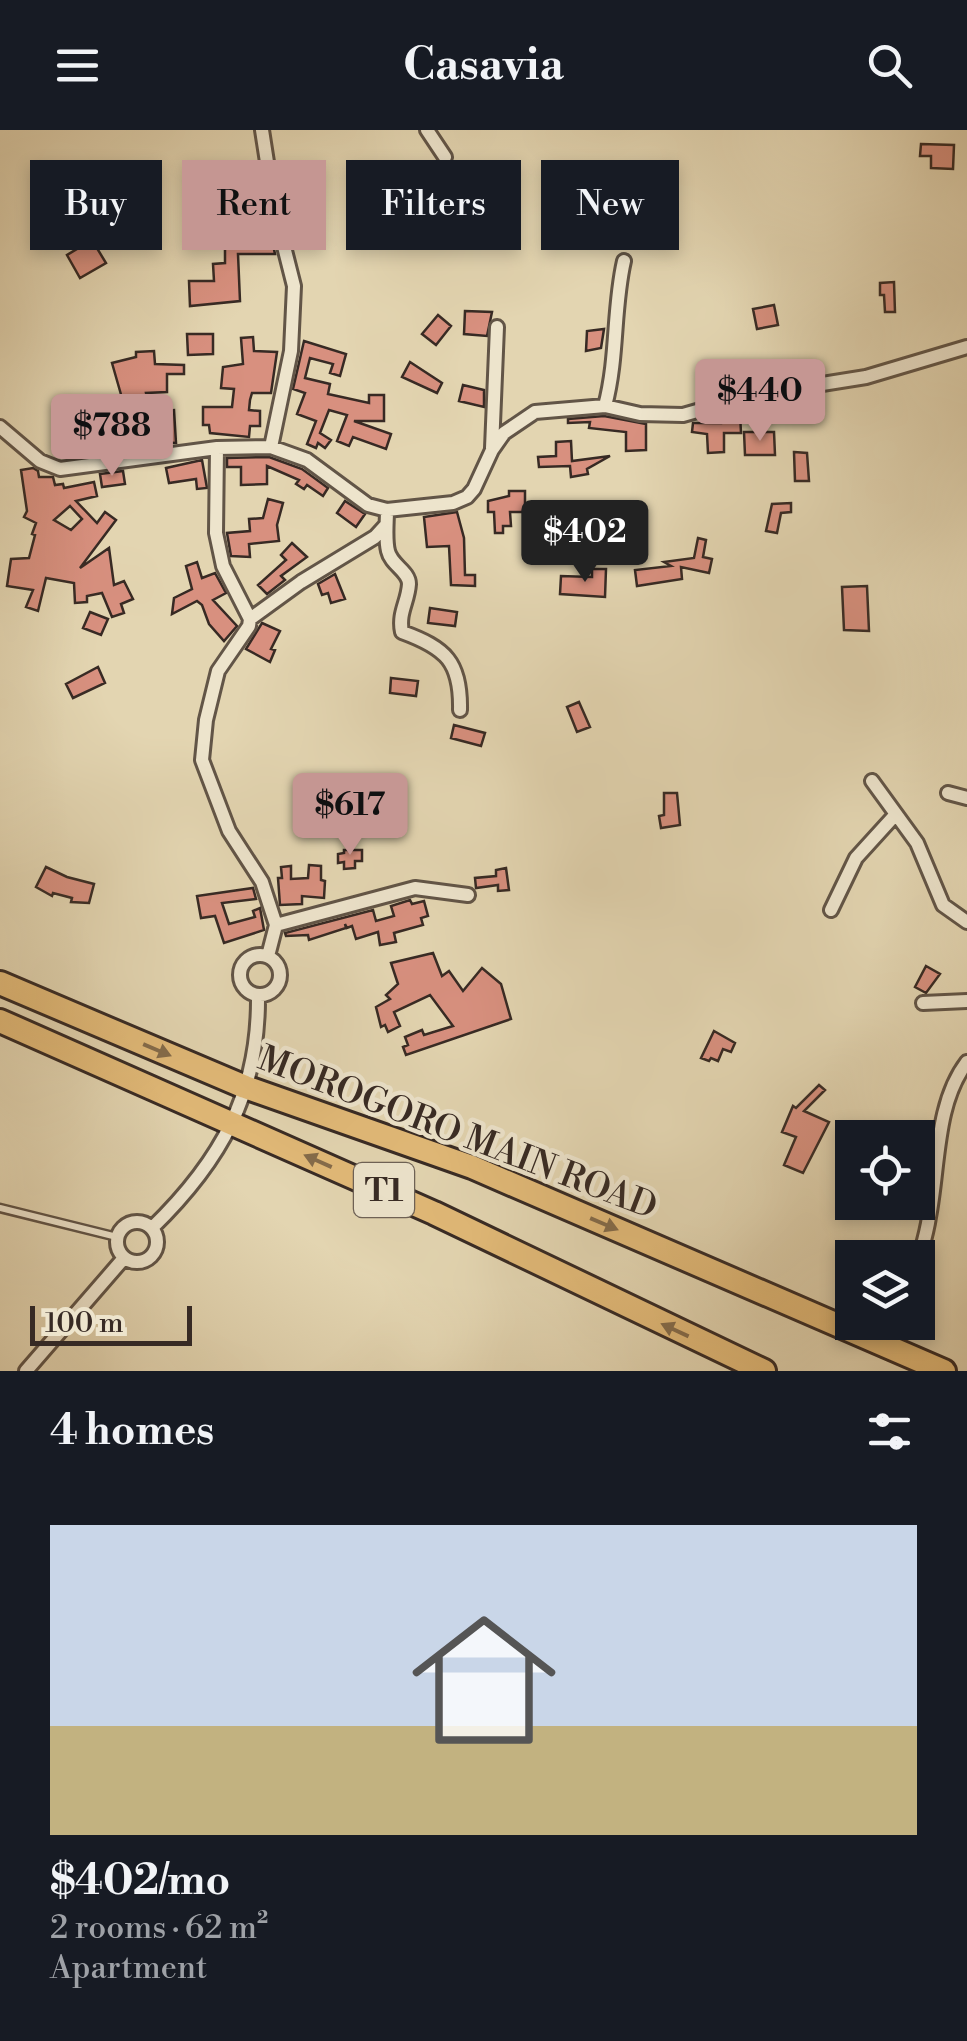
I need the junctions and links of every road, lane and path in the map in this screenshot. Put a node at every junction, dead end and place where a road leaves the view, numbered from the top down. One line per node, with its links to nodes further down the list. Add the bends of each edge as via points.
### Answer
1 (262, 130): 9 (street, via 294,286 292,340)
2 (428, 130): 3 (street)
3 (445, 158)
4 (624, 261): 7 (street)
5 (497, 326): 11 (street)
6 (967, 347): 7 (street, via 866,377 752,395 683,415)
7 (605, 406): 11 (street, via 535,412)
8 (0, 428): 10 (street, via 60,470)
9 (271, 447): 10 (street); 12 (street, via 307,460 368,505)
10 (217, 448): 14 (street, via 216,533)
11 (492, 450): 12 (street, via 467,498)
12 (387, 510): 13 (street)
13 (386, 525): 14 (street); 15 (street, via 392,562 408,577 402,632 447,655 460,681)
14 (250, 619): 23 (street, via 218,671 202,760 229,831 262,882)
15 (460, 710)
16 (872, 782): 19 (street)
17 (948, 793): 18 (street)
18 (967, 798)
19 (896, 814): 21 (street, via 856,858); 22 (street, via 918,843 943,905)
20 (468, 895): 23 (street, via 414,888)
21 (830, 910)
22 (967, 922)
23 (276, 926): 24 (street)
24 (268, 956): 26 (street, via 281,974 278,986); 26 (street, via 251,957 240,970 243,987)
25 (0, 983): 31 (highway, MOROGORO MAIN ROAD / T1, one-way to 31)
26 (258, 996): 31 (street, via 258,1040)
27 (967, 1001): 28 (street)
28 (923, 1003)
29 (0, 1021): 32 (highway, MOROGORO MAIN ROAD / T1)
30 (967, 1062): 36 (street, via 947,1101)
31 (245, 1088): 32 (street); 38 (highway, MOROGORO MAIN ROAD / T1, one-way to 38, via 472,1167)
32 (231, 1122): 34 (street, via 215,1158); 42 (highway, MOROGORO MAIN ROAD / T1, one-way to 32)
33 (0, 1208): 35 (lane)
34 (152, 1228): 35 (street, via 133,1222); 37 (street, via 157,1247 151,1257)
35 (117, 1237): 37 (street)
36 (924, 1240)
37 (124, 1258): 41 (street)
38 (835, 1312)
39 (898, 1340): 40 (highway, MOROGORO MAIN ROAD / T1)
40 (938, 1368)
41 (26, 1371)
42 (764, 1371)

